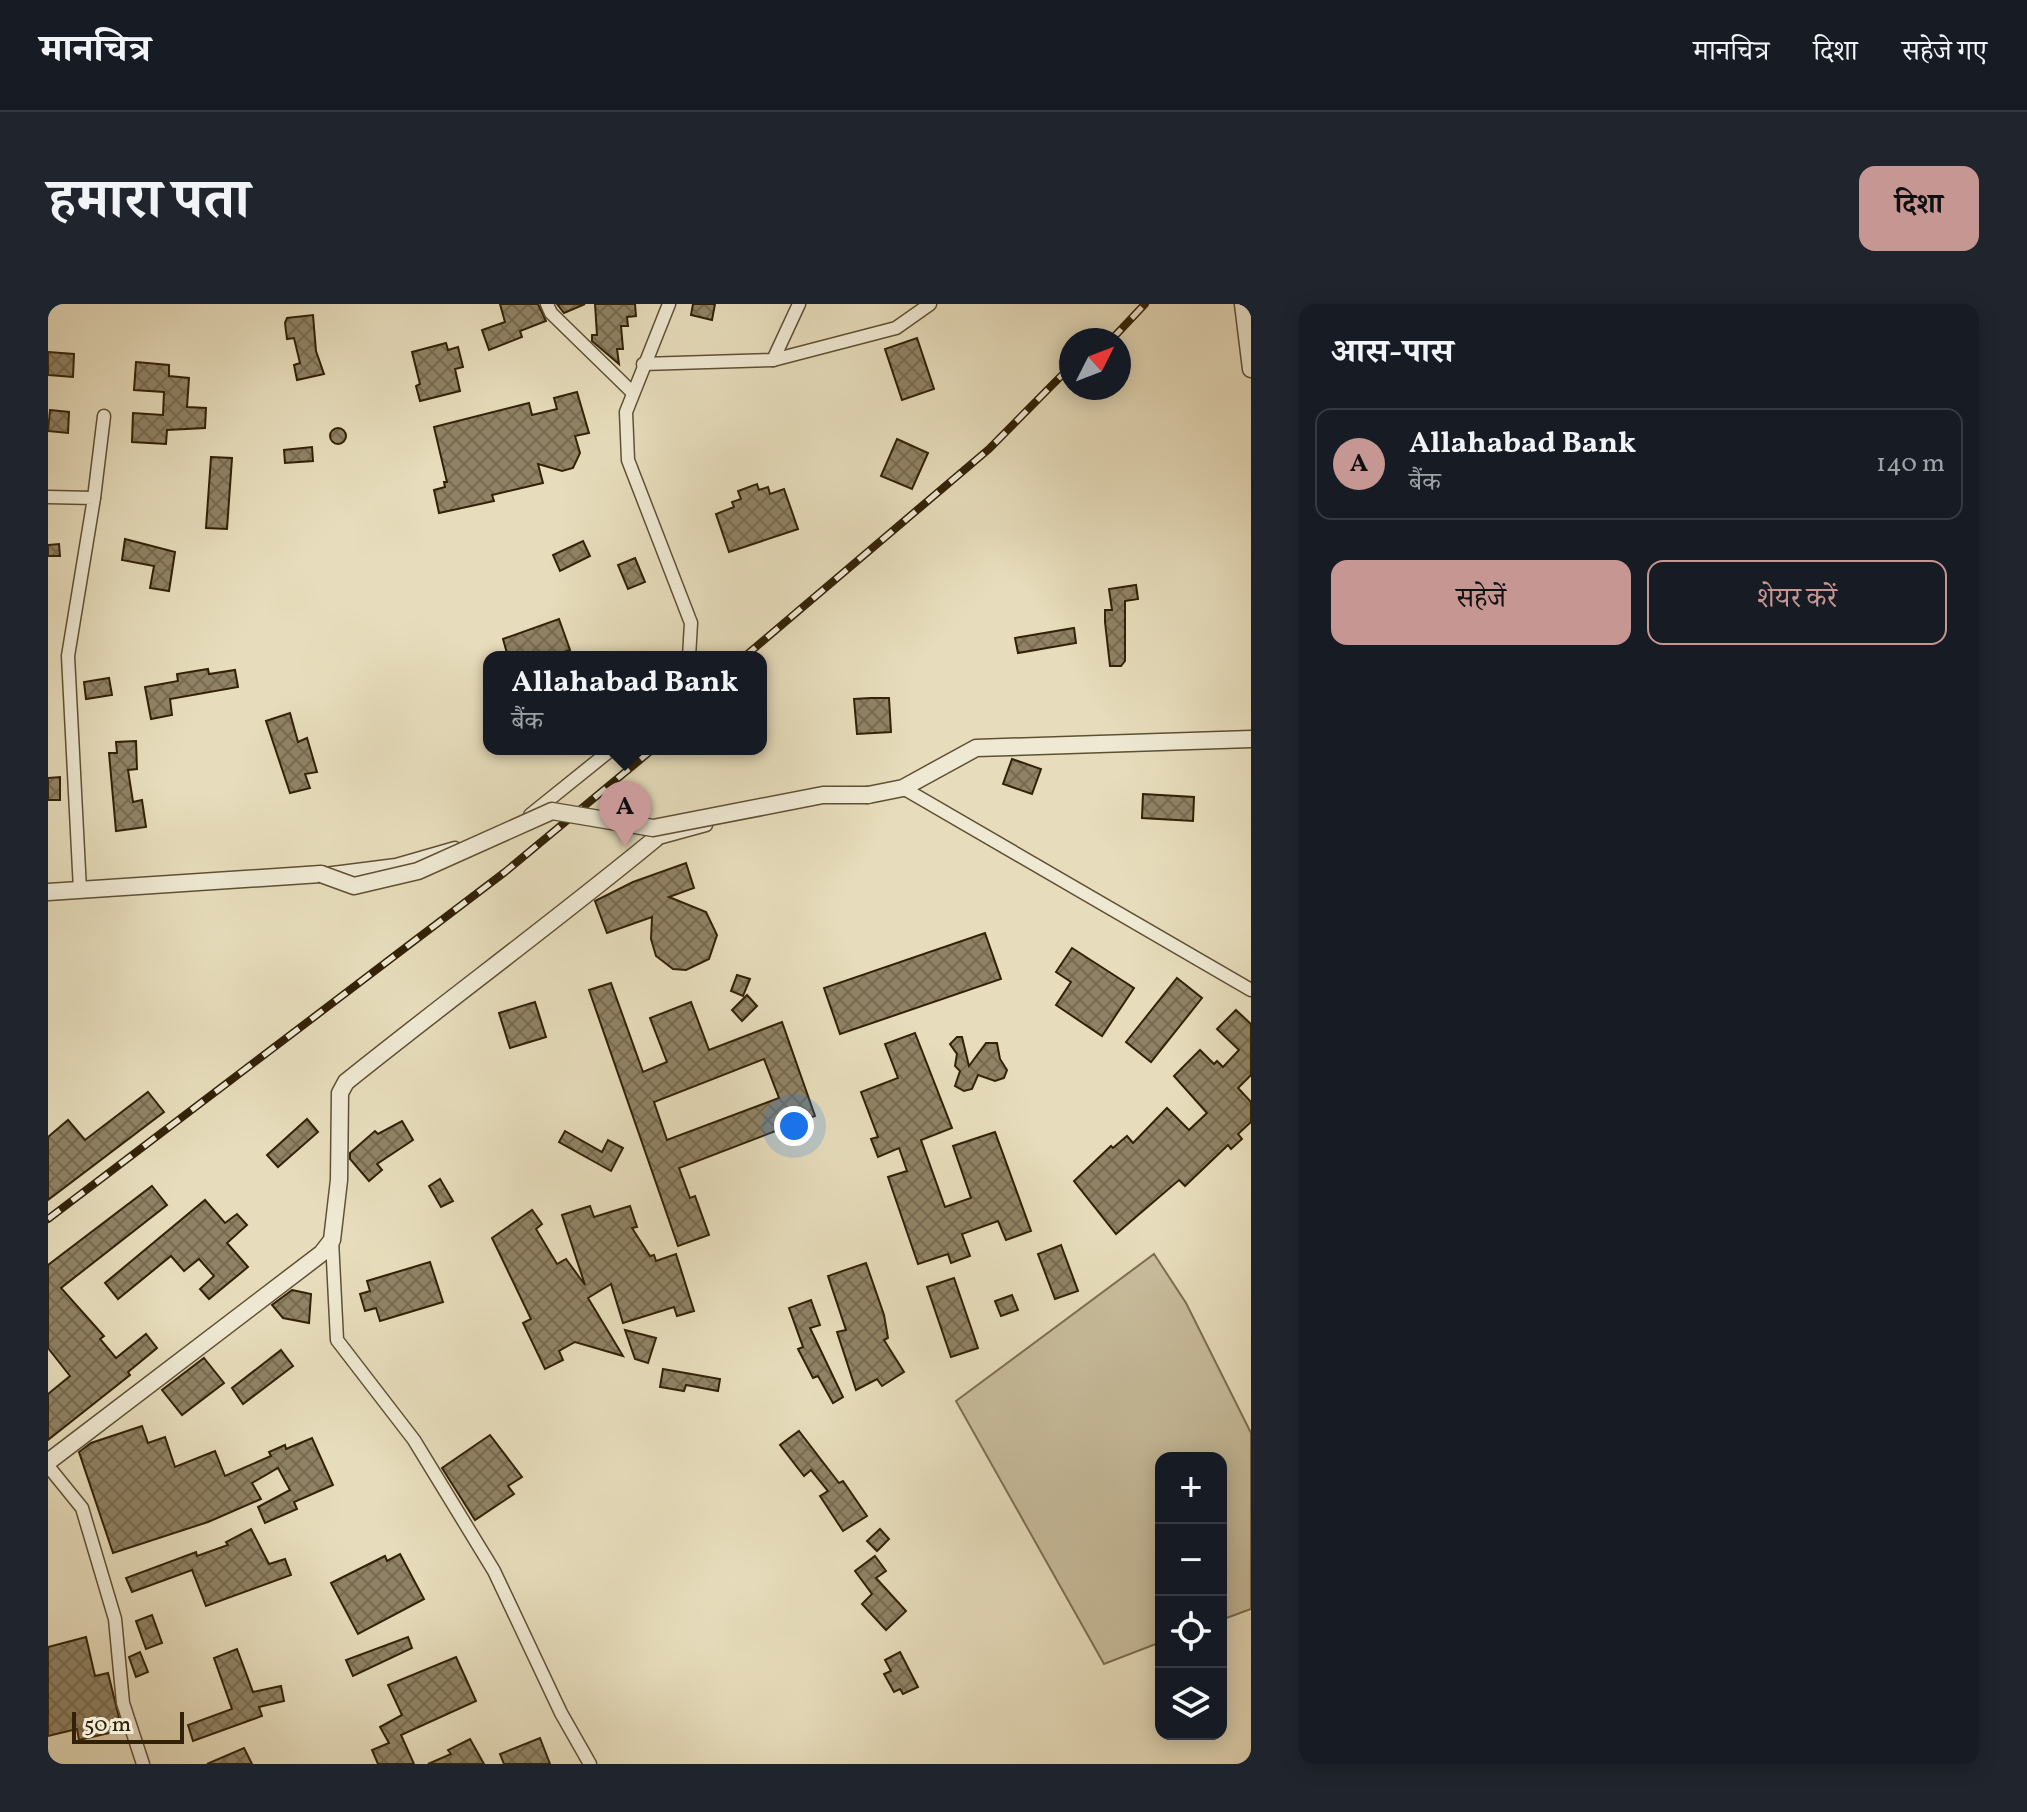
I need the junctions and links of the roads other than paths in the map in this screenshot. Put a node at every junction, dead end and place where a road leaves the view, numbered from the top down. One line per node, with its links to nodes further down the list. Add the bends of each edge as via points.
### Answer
1 (547, 304): 9 (street)
2 (669, 304): 7 (street)
3 (799, 304): 6 (street)
4 (930, 304): 6 (street, via 896,328)
5 (1243, 304): 8 (street)
6 (773, 360): 7 (street)
7 (643, 364): 9 (street)
8 (1251, 369)
9 (633, 393): 13 (street, via 626,412 628,460 691,623)
10 (104, 416): 12 (street)
11 (48, 497): 12 (street)
12 (94, 498): 20 (street, via 68,656)
13 (689, 651)
14 (1251, 739): 16 (street, via 976,748)
15 (605, 755): 19 (street, via 538,811 471,844 396,865)
16 (903, 788): 17 (street); 22 (street)
17 (868, 795): 18 (street, via 719,821); 19 (street, bridge, via 823,795 653,828 552,811 418,871 354,886)
18 (655, 839): 23 (street, via 346,1082 340,1093)
19 (321, 874): 20 (street)
20 (80, 890): 21 (street)
21 (48, 892)
22 (1251, 990)
23 (332, 1240): 24 (street, via 275,1291); 26 (street, via 337,1340 414,1440 494,1571)
24 (48, 1464): 25 (street, via 82,1508 115,1619 123,1703)
25 (143, 1764)
26 (590, 1764)

